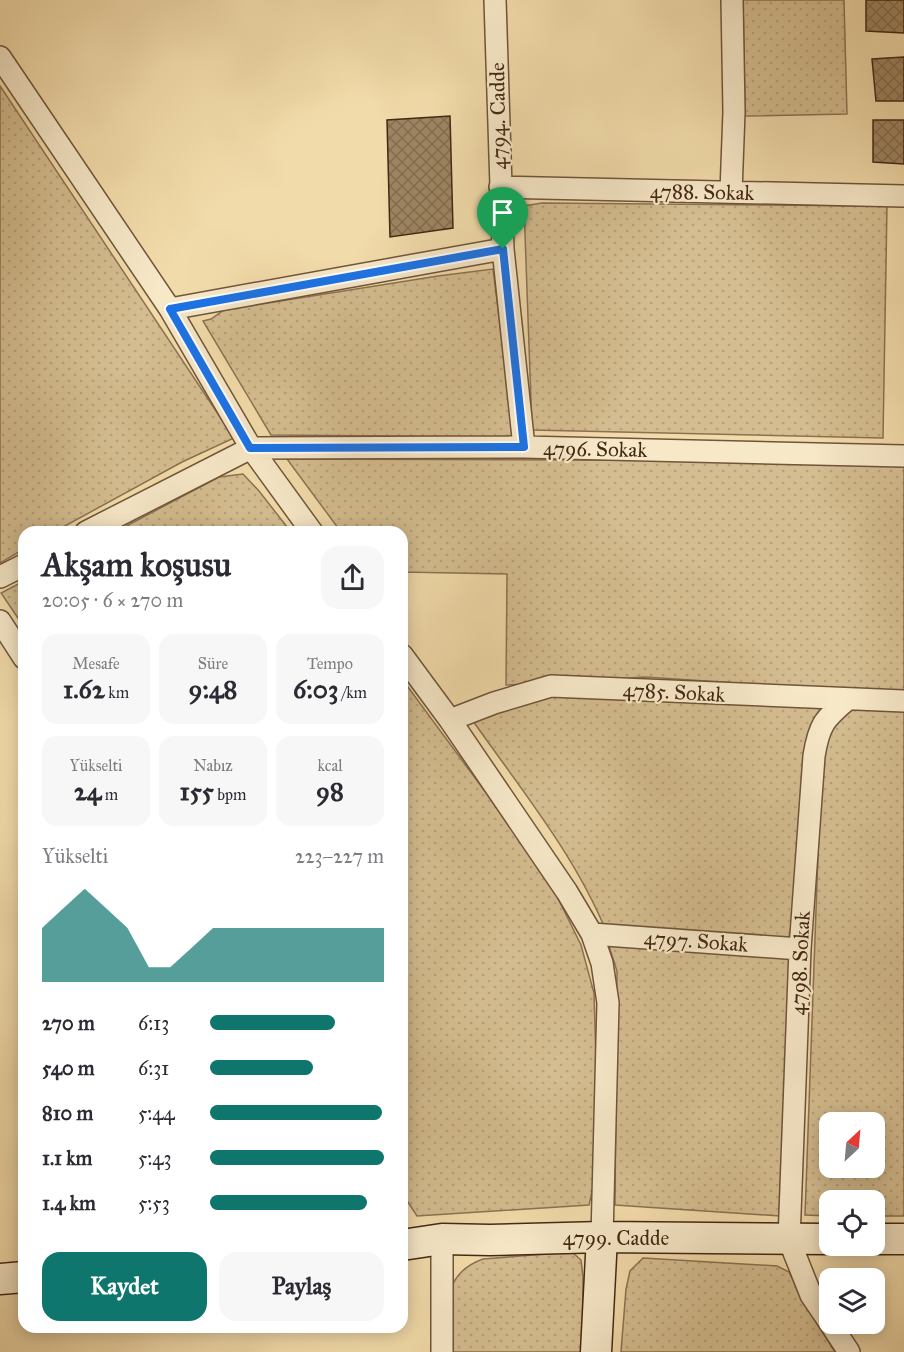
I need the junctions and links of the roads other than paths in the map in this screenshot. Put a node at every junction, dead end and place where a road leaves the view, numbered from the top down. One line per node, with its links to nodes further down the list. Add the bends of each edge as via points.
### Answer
1 (495, 0): 4 (street, 4794. Cadde)
2 (732, 0): 5 (street)
3 (0, 57): 8 (street)
4 (500, 188): 5 (street, 4788. Sokak); 7 (street, 4794. Cadde)
5 (731, 192): 6 (street, 4788. Sokak)
6 (904, 196)
7 (503, 249): 8 (street); 9 (street, 4794. Cadde)
8 (170, 309): 10 (street)
9 (524, 447): 10 (street, 4796. Sokak); 11 (street, 4796. Sokak)
10 (250, 448): 12 (street); 13 (street)
11 (904, 456)
12 (98, 526)
13 (308, 526)
14 (18, 568): 15 (street)
15 (0, 577)
16 (0, 621): 17 (street)
17 (18, 649)
18 (408, 663): 21 (street)
19 (848, 699): 20 (street, 4785. Sokak); 21 (street, 4785. Sokak, via 551,686); 23 (street, 4798. Sokak, via 824,722 817,737)
20 (904, 701)
21 (450, 720): 22 (street)
22 (592, 934): 23 (street, 4797. Sokak); 24 (street, via 602,963 608,1003)
23 (800, 949): 29 (street, 4798. Sokak)
24 (602, 1236): 25 (street, 4799. Cadde); 29 (street, 4799. Cadde); 36 (street)
25 (442, 1239): 30 (street, 4799. Cadde); 35 (street)
26 (819, 1239): 29 (street, 4799. Cadde)
27 (885, 1239): 28 (street)
28 (904, 1239)
29 (789, 1240): 33 (street)
30 (408, 1241)
31 (18, 1277): 32 (street)
32 (0, 1279)
33 (819, 1307)
34 (837, 1334): 37 (street)
35 (442, 1352)
36 (596, 1352)
37 (849, 1352)

